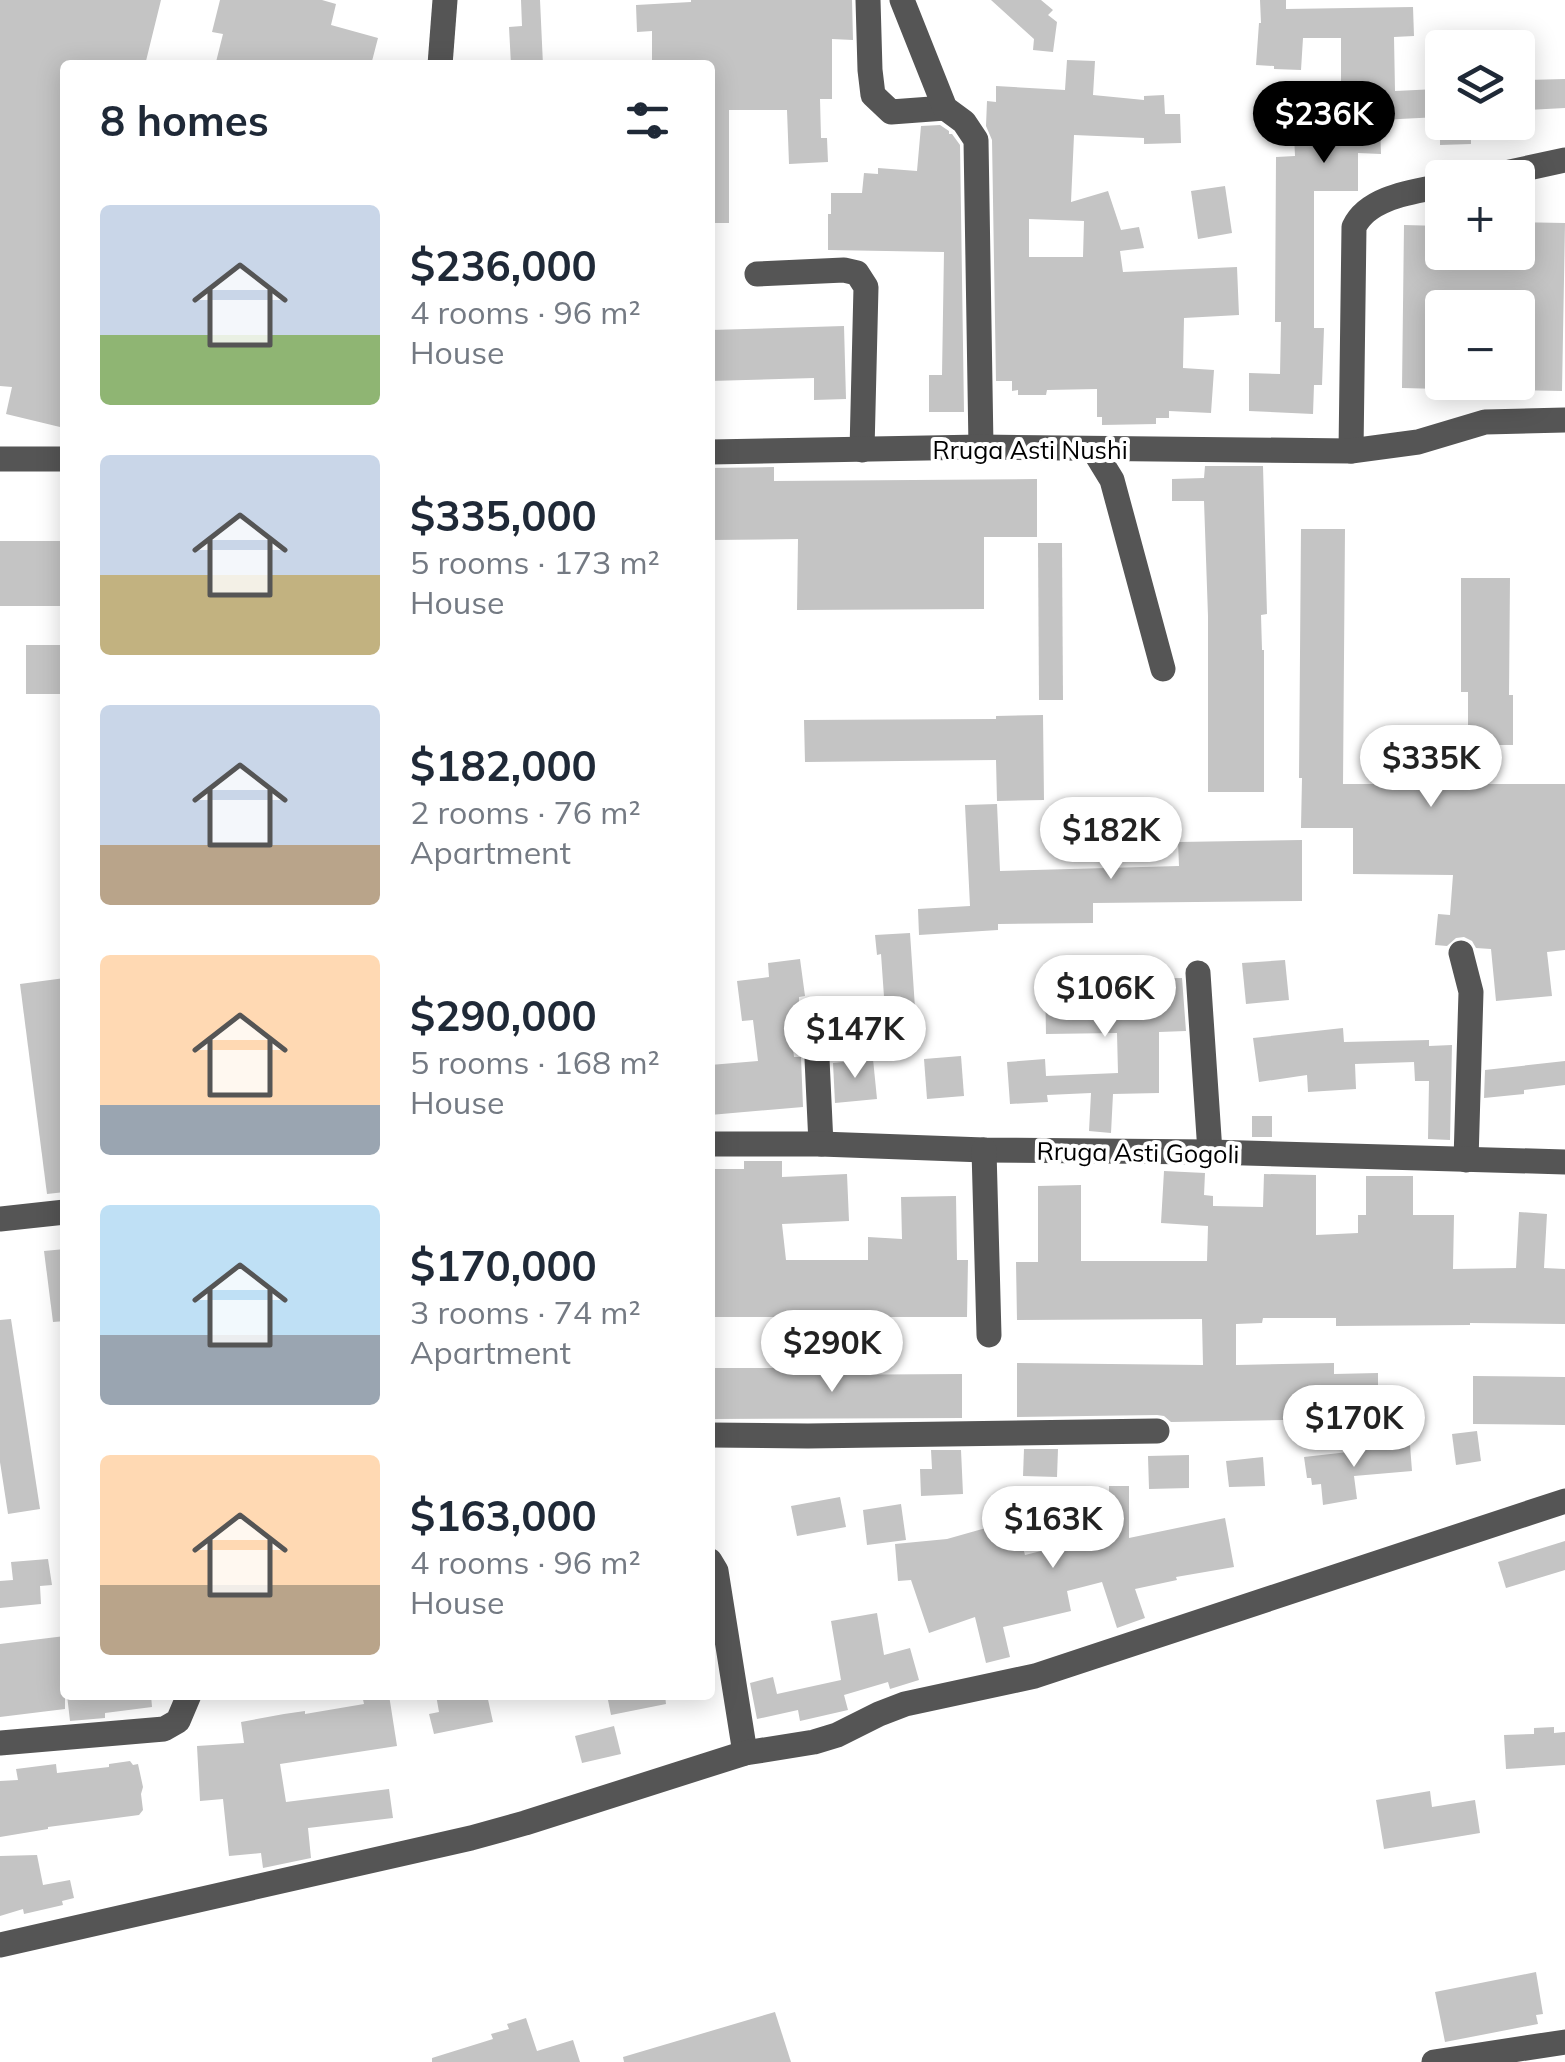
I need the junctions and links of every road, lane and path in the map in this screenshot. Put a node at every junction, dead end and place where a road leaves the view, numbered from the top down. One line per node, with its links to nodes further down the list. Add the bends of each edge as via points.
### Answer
1 (445, 0): 4 (street)
2 (868, 0): 5 (street, via 873,95 890,112)
3 (902, 0): 5 (street)
4 (440, 60)
5 (945, 108): 11 (street, via 976,140)
6 (1565, 160): 7 (street)
7 (1535, 167)
8 (1425, 190): 14 (street, via 1377,203 1354,227)
9 (757, 274): 13 (street, via 844,270 857,273 866,287)
10 (1565, 420): 14 (street, Rruga Asti Nushi, via 1486,422 1418,442)
11 (981, 447): 12 (street, Rruga Asti Nushi); 13 (street, Rruga Asti Nushi)
12 (1093, 449): 14 (street, Rruga Asti Nushi); 18 (street, via 1112,480)
13 (862, 450): 15 (street, Rruga Asti Nushi)
14 (1351, 451)
15 (715, 452)
16 (0, 459): 17 (street)
17 (60, 459)
18 (1162, 669)
19 (1461, 954): 26 (street, via 1471,992)
20 (1198, 973): 25 (street)
21 (815, 1016): 23 (street)
22 (715, 1144): 23 (street, Rruga Asti Gogoli)
23 (822, 1144): 24 (street, Rruga Asti Gogoli)
24 (984, 1150): 25 (street, Rruga Asti Gogoli); 30 (street)
25 (1210, 1152): 26 (street, Rruga Asti Gogoli)
26 (1466, 1160): 27 (street, Rruga Asti Gogoli)
27 (1565, 1162)
28 (60, 1213): 29 (street)
29 (0, 1219)
30 (989, 1336)
31 (1158, 1430): 32 (street)
32 (715, 1436)
33 (1565, 1500): 37 (street, via 1034,1676 905,1704 814,1742)
34 (715, 1569): 37 (street)
35 (187, 1700): 36 (street, via 178,1721 164,1729)
36 (0, 1743)
37 (746, 1753): 38 (street, via 471,1838)
38 (0, 1945)
39 (1565, 2042): 40 (street)
40 (1434, 2062)

